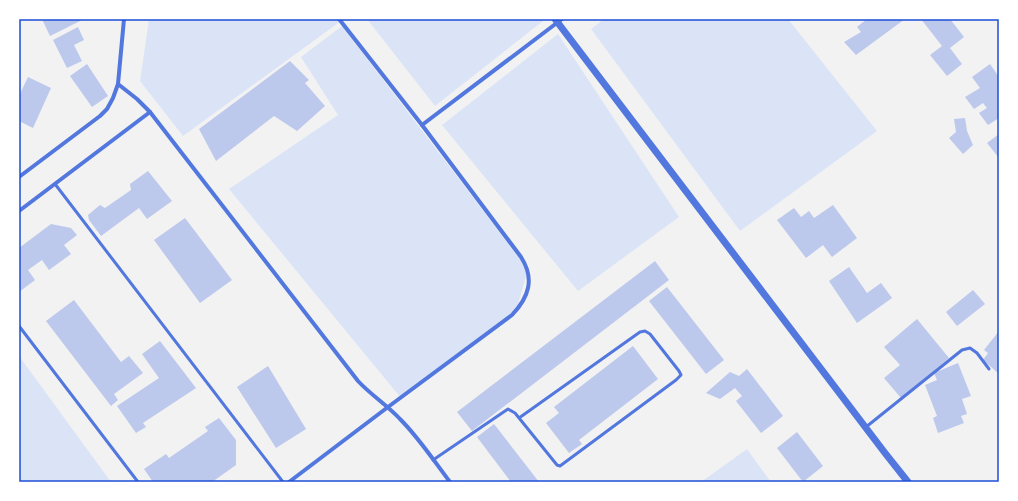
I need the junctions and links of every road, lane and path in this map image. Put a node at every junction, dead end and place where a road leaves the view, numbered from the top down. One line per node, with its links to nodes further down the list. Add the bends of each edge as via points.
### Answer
1 (124, 19): 4 (street)
2 (339, 19): 6 (street)
3 (558, 20): 6 (street); 14 (street)
4 (118, 84): 5 (street); 7 (street, via 107,109 100,116)
5 (150, 112): 8 (street); 12 (street, via 358,381)
6 (422, 126): 12 (street, via 521,257 529,272 529,280 527,293 512,315)
7 (19, 177)
8 (55, 184): 9 (street); 17 (lane)
9 (19, 211)
10 (19, 326): 16 (lane)
11 (989, 369): 14 (lane, via 970,348 962,350)
12 (388, 407): 15 (street); 18 (street)
13 (519, 418): 13 (lane, via 557,466 560,466 681,375 650,334 640,332); 15 (lane, via 508,409)
14 (866, 427): 20 (street)
15 (433, 460): 19 (street)
16 (138, 482)
17 (283, 482)
18 (289, 482)
19 (450, 482)
20 (908, 482)

